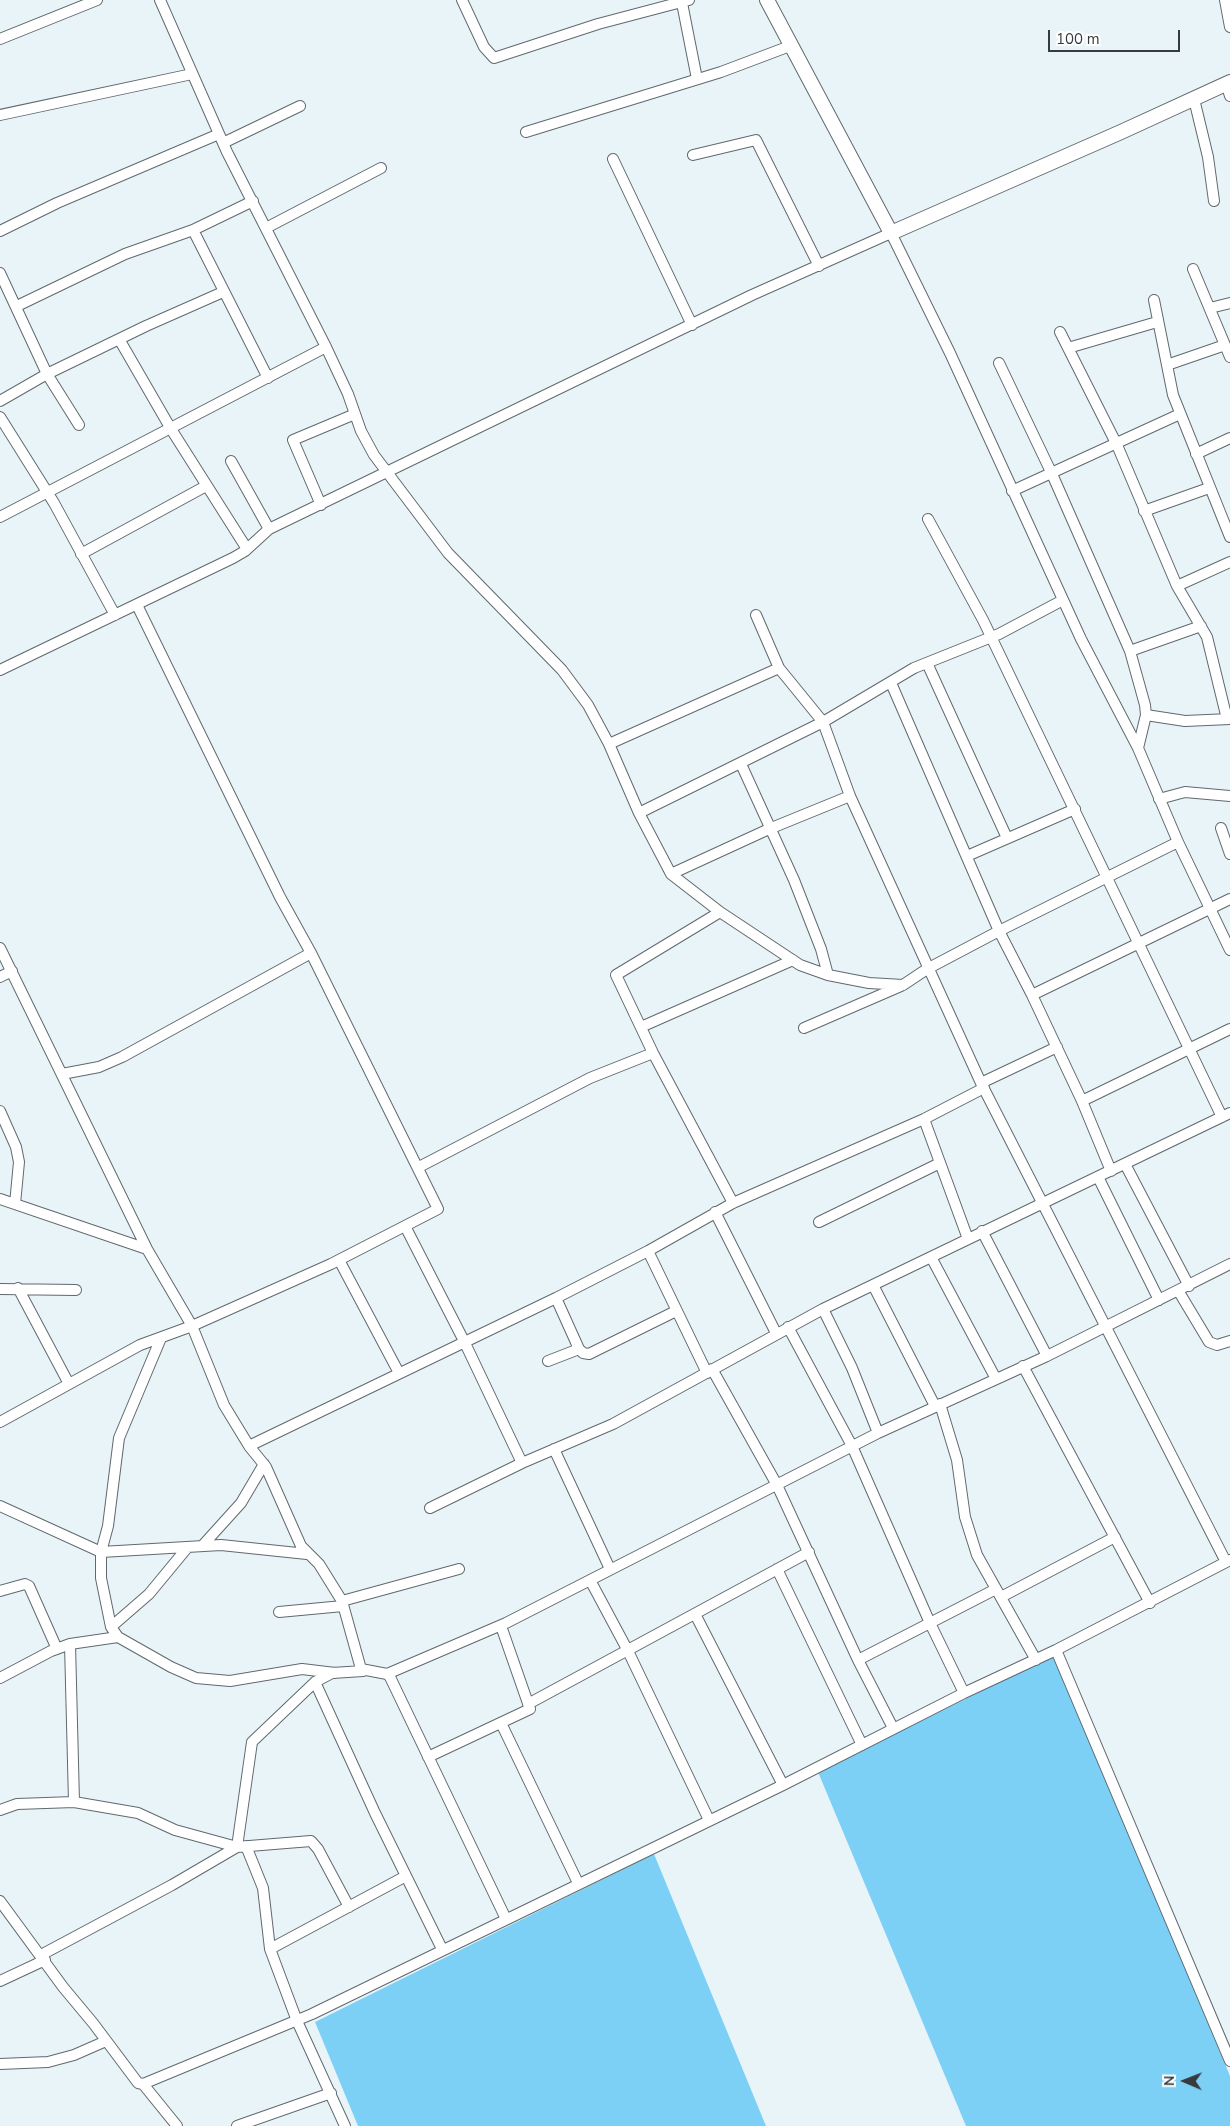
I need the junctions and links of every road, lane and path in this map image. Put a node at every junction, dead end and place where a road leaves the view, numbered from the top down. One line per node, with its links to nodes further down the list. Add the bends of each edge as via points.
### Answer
1 (98, 0): 8 (street)
2 (160, 0): 10 (street)
3 (462, 0): 6 (street, via 484,47 494,58 598,24)
4 (767, 0): 9 (street)
5 (1225, 0): 7 (street)
6 (685, 1): 11 (street)
7 (1230, 27)
8 (0, 38)
9 (790, 46): 11 (street); 26 (street)
10 (192, 74): 15 (street); 17 (street)
11 (697, 79): 16 (street)
12 (1229, 87): 13 (street)
13 (1194, 99): 22 (street, via 1208,157); 26 (street)
14 (300, 106): 17 (street)
15 (0, 115)
16 (526, 132)
17 (221, 139): 21 (street); 25 (street, via 57,202)
18 (693, 155): 27 (street, via 756,140)
19 (613, 159): 36 (street)
20 (381, 168): 23 (street)
21 (252, 201): 23 (street); 24 (street)
22 (1214, 201)
23 (266, 228): 40 (street)
24 (193, 230): 30 (street); 33 (street, via 125,254)
25 (0, 231)
26 (891, 233): 27 (street); 62 (street)
27 (819, 266): 36 (street)
28 (1193, 270): 34 (street)
29 (0, 273): 33 (street)
30 (223, 292): 38 (street); 46 (street)
31 (1154, 300): 35 (street)
32 (1230, 303): 34 (street)
33 (17, 306): 45 (street)
34 (1210, 308): 39 (street)
35 (1157, 322): 41 (street); 44 (street)
36 (692, 325): 58 (street)
37 (1060, 332): 41 (street)
38 (119, 338): 45 (street); 52 (street)
39 (1225, 345): 42 (street); 44 (street)
40 (326, 347): 46 (street); 48 (street)
41 (1068, 348): 55 (street)
42 (1230, 357)
43 (999, 363): 59 (street)
44 (1167, 365): 49 (street)
45 (47, 374): 47 (street); 51 (street)
46 (268, 378): 52 (street)
47 (0, 401)
48 (355, 414): 58 (street); 64 (street, via 293,440)
49 (1180, 414): 55 (street); 56 (street)
50 (0, 417): 53 (street)
51 (78, 425)
52 (171, 429): 60 (street); 63 (street)
53 (5, 435): 63 (street)
54 (1230, 438): 56 (street)
55 (1117, 445): 59 (street); 65 (street)
56 (1196, 454): 61 (street)
57 (231, 461): 68 (street)
58 (385, 473): 64 (street); 88 (street, via 448,553 562,670 588,705)
59 (1052, 474): 62 (street); 80 (street)
60 (206, 486): 70 (street); 71 (street)
61 (1210, 488): 65 (street); 69 (street)
62 (1012, 491): 74 (street)
63 (47, 492): 66 (street); 71 (street)
64 (321, 505): 68 (street)
65 (1144, 511): 73 (street)
66 (0, 517)
67 (928, 519): 79 (street)
68 (269, 529): 70 (street)
69 (1230, 537)
70 (247, 549): 75 (street)
71 (81, 554): 77 (street)
72 (1230, 562): 73 (street)
73 (1177, 586): 78 (street)
74 (1063, 600): 79 (street); 89 (street)
75 (136, 605): 77 (street); 111 (street, via 280,898)
76 (756, 615): 82 (street)
77 (114, 616): 83 (street)
78 (1201, 626): 80 (street); 86 (street)
79 (990, 636): 81 (street); 94 (street)
80 (1130, 651): 85 (street)
81 (927, 663): 84 (street); 98 (street)
82 (779, 668): 87 (street); 88 (street)
83 (0, 670)
84 (891, 683): 87 (street); 101 (street)
85 (1146, 715): 86 (street, via 1185,721); 89 (street)
86 (1229, 719)
87 (823, 722): 90 (street); 91 (street)
88 (609, 744): 95 (street)
89 (1138, 748): 93 (street)
90 (741, 764): 95 (street); 97 (street)
91 (850, 796): 97 (street); 113 (street)
92 (1230, 796): 93 (street, via 1185,792)
93 (1159, 799): 99 (street)
94 (1075, 809): 98 (street); 103 (street)
95 (639, 813): 102 (street)
96 (1221, 828): 100 (street)
97 (769, 829): 102 (street); 115 (street, via 794,880)
98 (1007, 838): 101 (street)
99 (1178, 842): 103 (street); 105 (street)
100 (1230, 854)
101 (967, 856): 107 (street)
102 (671, 874): 106 (street)
103 (1106, 877): 107 (street); 108 (street)
104 (1230, 899): 105 (street)
105 (1209, 907): 108 (street); 110 (street)
106 (720, 912): 112 (street); 119 (street, via 616,975)
107 (999, 932): 113 (street); 118 (street)
108 (1138, 943): 118 (street); 123 (street)
109 (0, 948): 114 (street)
110 (1230, 949)
111 (311, 954): 125 (street, via 122,1058 99,1067); 133 (street)
112 (793, 960): 115 (street); 119 (street)
113 (927, 969): 117 (street); 126 (street)
114 (12, 971): 116 (street); 125 (street)
115 (828, 975): 117 (street)
116 (0, 977)
117 (903, 985): 120 (street)
118 (1032, 995): 122 (street)
119 (641, 1027): 124 (street)
120 (804, 1028)
121 (1230, 1029): 123 (street)
122 (1056, 1047): 126 (street); 127 (street)
123 (1190, 1048): 127 (street); 129 (street)
124 (653, 1053): 133 (street, via 590,1078); 137 (street)
125 (62, 1074): 145 (street)
126 (982, 1086): 130 (street); 138 (street)
127 (1082, 1100): 134 (street)
128 (0, 1111): 139 (street, via 19,1162)
129 (1226, 1115): 132 (street)
130 (924, 1119): 131 (street); 137 (street)
131 (940, 1163): 141 (street); 144 (street)
132 (1125, 1164): 134 (street); 153 (street)
133 (419, 1167): 142 (street, via 438,1209)
134 (1111, 1171): 135 (street)
135 (1098, 1178): 138 (street); 156 (street)
136 (0, 1199): 139 (street)
137 (733, 1203): 140 (street)
138 (1042, 1203): 143 (street); 159 (street)
139 (15, 1204): 145 (street)
140 (716, 1212): 146 (street); 162 (street)
141 (819, 1222)
142 (405, 1226): 148 (street); 165 (street)
143 (982, 1231): 144 (street); 167 (street)
144 (968, 1239): 147 (street)
145 (147, 1249): 160 (street)
146 (648, 1251): 155 (street); 158 (street)
147 (931, 1256): 150 (street); 172 (street)
148 (339, 1260): 160 (street); 171 (street)
149 (1230, 1264): 153 (street)
150 (873, 1285): 157 (street); 174 (street)
151 (0, 1288): 152 (street)
152 (18, 1288): 154 (street); 173 (street)
153 (1184, 1289): 156 (street); 164 (street, via 1209,1342 1217,1345)
154 (76, 1290)
155 (556, 1298): 165 (street); 166 (street)
156 (1159, 1300): 159 (street)
157 (823, 1309): 161 (street); 176 (street, via 852,1368)
158 (676, 1311): 166 (street, via 588,1354); 170 (street)
159 (1106, 1325): 167 (street); 191 (street)
160 (192, 1326): 163 (street); 177 (street, via 224,1405)
161 (788, 1327): 162 (street); 178 (street)
162 (776, 1333): 170 (street)
163 (161, 1338): 173 (street, via 131,1349); 188 (street, via 119,1438 108,1526)
164 (1230, 1340)
165 (464, 1341): 171 (street); 180 (street)
166 (579, 1349): 168 (street)
167 (1047, 1356): 169 (street)
168 (548, 1361)
169 (1023, 1366): 172 (street); 185 (street)
170 (710, 1371): 179 (street, via 612,1424); 182 (street)
171 (399, 1373): 177 (street)
172 (996, 1379): 174 (street)
173 (69, 1384): 175 (street)
174 (937, 1405): 176 (street); 197 (street, via 957,1460 965,1517 977,1555)
175 (0, 1422)
176 (878, 1433): 178 (street)
177 (249, 1446): 181 (street)
178 (852, 1446): 182 (street); 202 (street)
179 (554, 1450): 180 (street); 192 (street)
180 (522, 1463): 184 (street)
181 (264, 1464): 186 (street, via 240,1504); 190 (street)
182 (777, 1484): 189 (street); 192 (street)
183 (0, 1506): 188 (street)
184 (430, 1508)
185 (1115, 1537): 197 (street); 198 (street)
186 (203, 1545): 187 (street); 190 (street)
187 (187, 1548): 188 (street); 204 (street, via 149,1594)
188 (101, 1552): 204 (street, via 101,1578)
189 (809, 1552): 193 (street); 210 (street)
190 (307, 1554): 199 (street, via 319,1564)
191 (1228, 1561): 198 (street)
192 (610, 1569): 195 (street)
193 (778, 1569): 201 (street); 221 (street)
194 (460, 1570): 199 (street)
195 (590, 1580): 203 (street); 209 (street)
196 (0, 1591): 207 (street, via 25,1584 29,1586)
197 (999, 1593): 202 (street); 211 (street)
198 (1150, 1603): 208 (street)
199 (342, 1604): 200 (street); 212 (street)
200 (279, 1612)
201 (695, 1614): 209 (street); 223 (street)
202 (930, 1623): 210 (street); 217 (street)
203 (501, 1626): 214 (street); 218 (street)
204 (111, 1627): 205 (street)
205 (118, 1637): 206 (street); 213 (street, via 171,1667 212,1681 302,1669)
206 (70, 1644): 207 (street); 224 (street)
207 (57, 1649): 215 (street)
208 (1056, 1650): 211 (street); 239 (street)
209 (628, 1651): 218 (street); 226 (street)
210 (858, 1660): 220 (street)
211 (1036, 1660): 217 (street)
212 (363, 1671): 213 (street); 214 (street)
213 (335, 1673): 216 (street)
214 (387, 1674): 222 (street)
215 (0, 1678)
216 (315, 1682): 227 (street, via 252,1742); 228 (street)
217 (964, 1693): 220 (street)
218 (528, 1704): 219 (street, via 530,1709)
219 (501, 1723): 222 (street); 229 (street)
220 (893, 1728): 221 (street)
221 (862, 1745): 223 (street)
222 (428, 1757): 232 (street)
223 (783, 1785): 226 (street)
224 (74, 1802): 225 (street, via 17,1804); 227 (street, via 138,1813 175,1830)
225 (0, 1810)
226 (709, 1820): 229 (street)
227 (242, 1847): 231 (street, via 314,1842); 233 (street, via 263,1888); 235 (street)
228 (406, 1876): 231 (street); 234 (street)
229 (578, 1883): 232 (street)
230 (0, 1901): 235 (street)
231 (349, 1907): 233 (street)
232 (506, 1919): 234 (street)
233 (270, 1949): 237 (street)
234 (442, 1949): 237 (street)
235 (43, 1957): 236 (street); 238 (street, via 62,1987)
236 (0, 1981)
237 (297, 2021): 241 (street); 242 (street)
238 (106, 2042): 240 (street, via 48,2062); 241 (street)
239 (1230, 2061)
240 (0, 2064)
241 (142, 2084): 243 (street)
242 (331, 2093): 244 (street); 245 (street)
243 (177, 2126)
244 (237, 2126)
245 (345, 2126)

